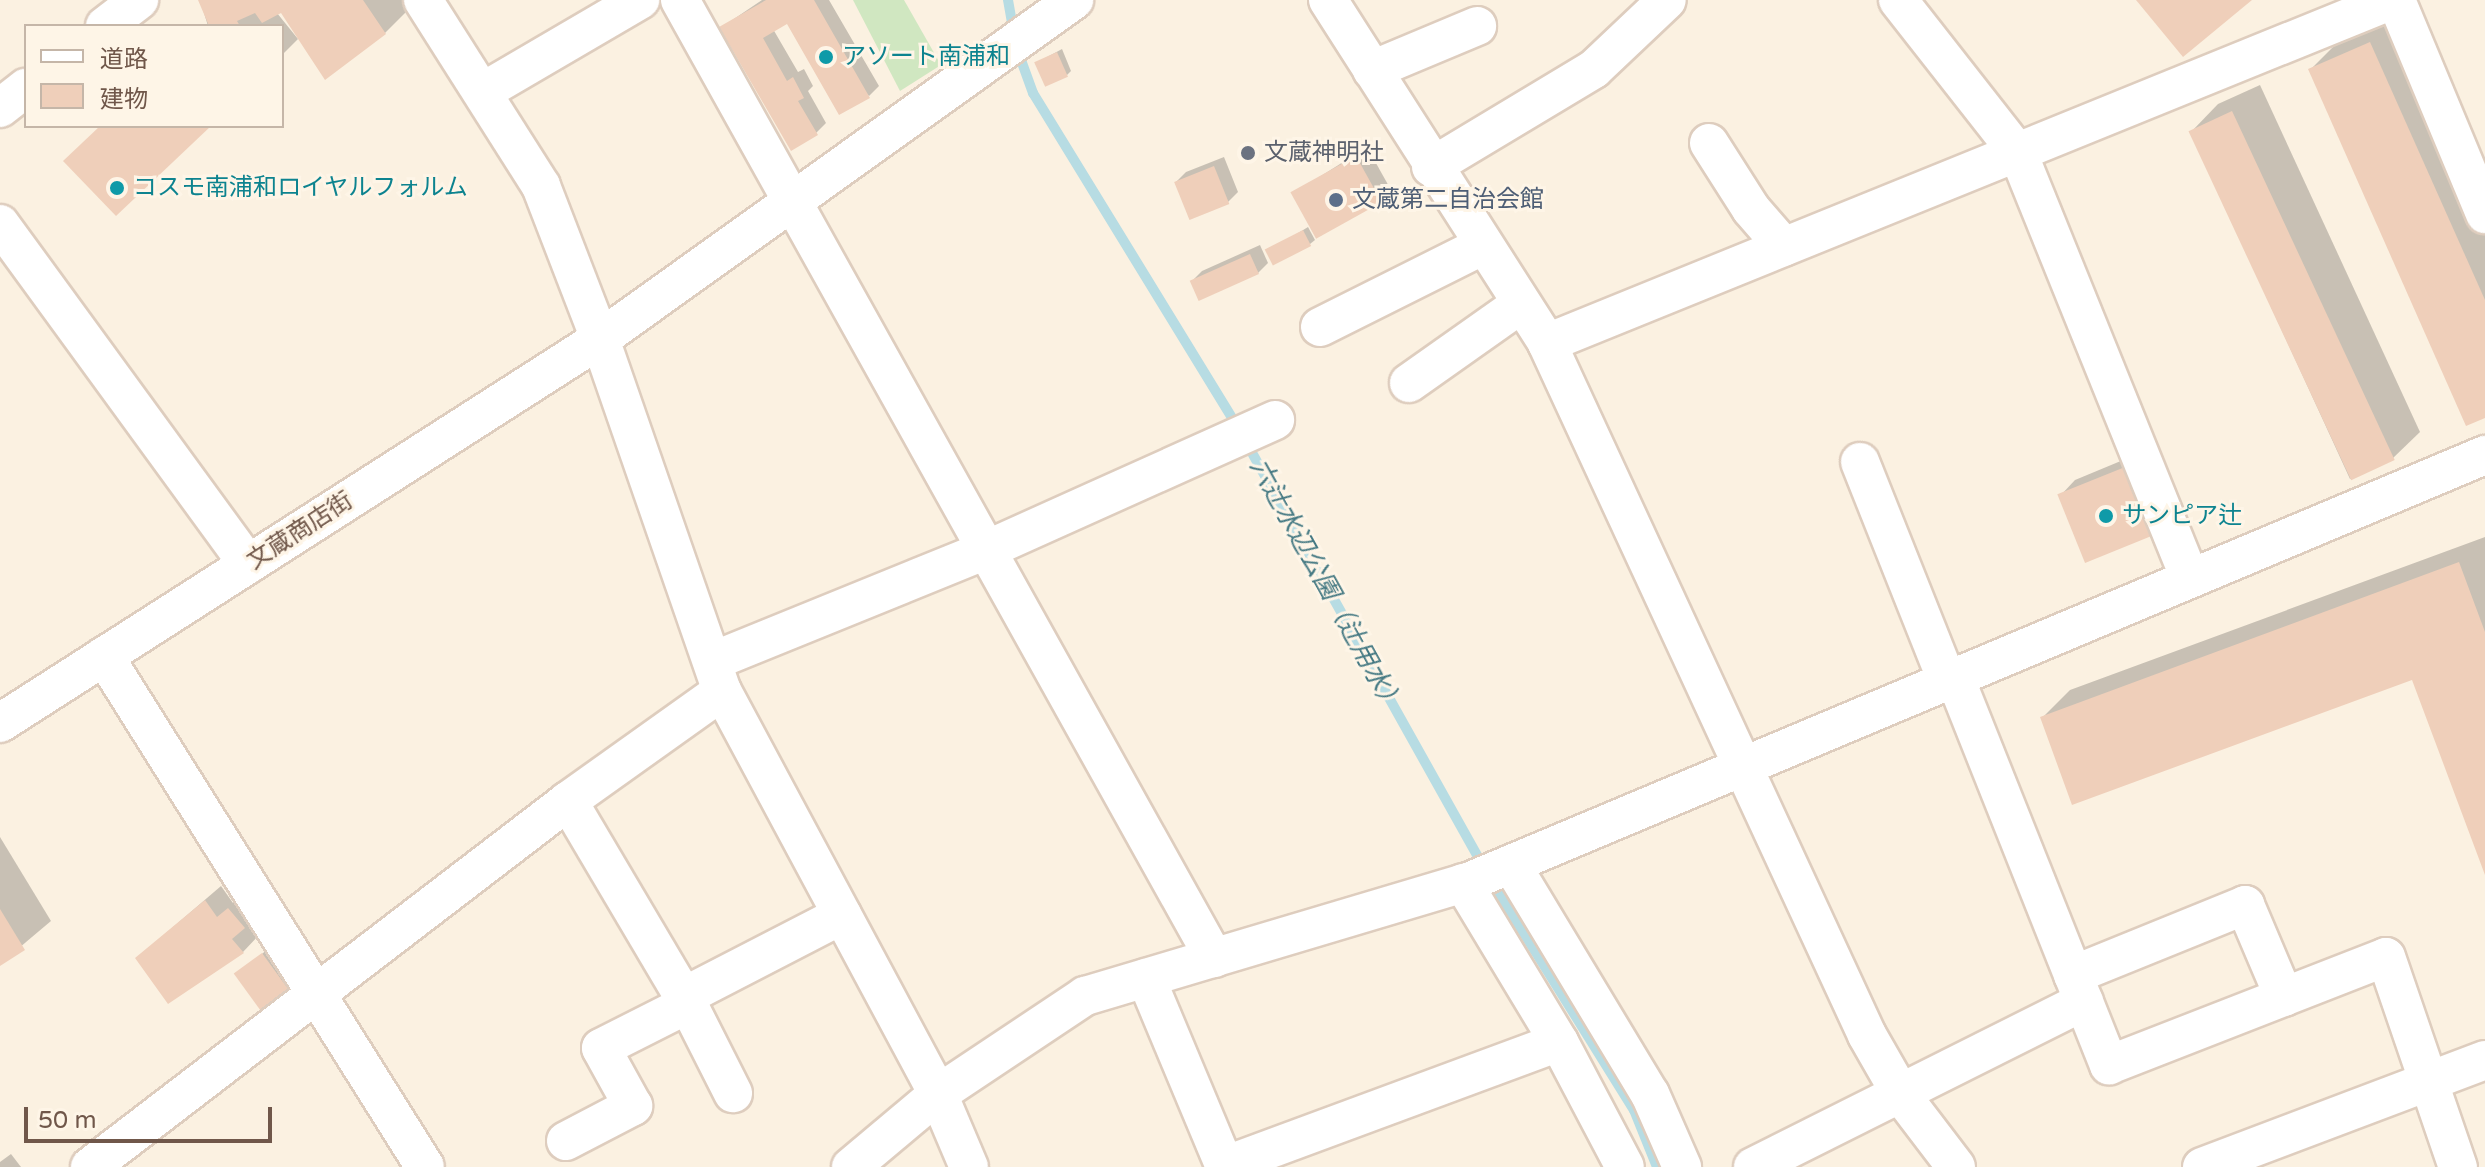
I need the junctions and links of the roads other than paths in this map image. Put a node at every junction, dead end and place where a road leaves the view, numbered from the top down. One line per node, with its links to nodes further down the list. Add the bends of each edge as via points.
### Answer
1 (139, 0): 10 (street)
2 (423, 0): 14 (street)
3 (640, 0): 14 (street)
4 (680, 0): 19 (street)
5 (1074, 0): 19 (street, 文蔵商店街)
6 (1328, 0): 12 (street)
7 (1898, 0): 17 (street)
8 (2394, 0): 17 (street); 20 (street)
9 (1664, 1): 18 (street, via 1594,69)
10 (108, 24)
11 (1477, 26): 12 (street)
12 (1372, 70): 18 (street)
13 (24, 90): 15 (street)
14 (484, 91): 26 (street, via 541,186)
15 (0, 108)
16 (1709, 143): 23 (street, via 1751,209)
17 (2018, 153): 23 (street); 34 (street)
18 (1431, 167): 22 (street)
19 (793, 202): 26 (street, 文蔵商店街); 32 (street)
20 (2485, 214)
21 (0, 224): 33 (street)
22 (1482, 246): 24 (street); 25 (street)
23 (1784, 247): 27 (street)
24 (1521, 304): 27 (street); 28 (street)
25 (1320, 327)
26 (600, 339): 33 (street, 文蔵商店街); 36 (street)
27 (1547, 343): 39 (street)
28 (1409, 383)
29 (1275, 420): 32 (street)
30 (2485, 455): 34 (street)
31 (1860, 462): 37 (street)
32 (986, 550): 36 (street); 43 (street)
33 (248, 564): 35 (street, 文蔵商店街)
34 (2190, 579): 37 (street)
35 (104, 656): 38 (street, 文蔵商店街); 46 (street)
36 (718, 676): 40 (street); 42 (street)
37 (1951, 679): 39 (street); 45 (street)
38 (0, 723)
39 (1741, 768): 41 (street); 54 (street, via 1821,942)
40 (568, 801): 46 (street); 48 (street)
41 (1486, 874): 43 (street); 49 (street); 63 (street, via 1650,1094)
42 (842, 915): 48 (street); 53 (street)
43 (1214, 958): 44 (street)
44 (1146, 978): 53 (street, via 1085,996); 57 (street)
45 (2078, 988): 47 (street, via 2109,1065); 47 (street, via 2245,905); 54 (street)
46 (319, 994): 58 (street); 59 (street)
47 (2284, 997): 51 (street, via 2386,957)
48 (686, 1000): 52 (street); 55 (street, via 601,1048 633,1106)
49 (1559, 1042): 57 (street); 62 (street)
50 (2485, 1060): 51 (street)
51 (2432, 1081): 56 (street); 67 (street)
52 (733, 1093)
53 (938, 1094): 60 (street); 61 (street)
54 (1902, 1096): 64 (street); 65 (street)
55 (566, 1141)
56 (2283, 1153): 66 (street)
57 (1224, 1166)
58 (90, 1167)
59 (425, 1167)
60 (851, 1167)
61 (969, 1167)
62 (1625, 1167)
63 (1682, 1167)
64 (1753, 1167)
65 (1956, 1167)
66 (2202, 1167)
67 (2458, 1167)

